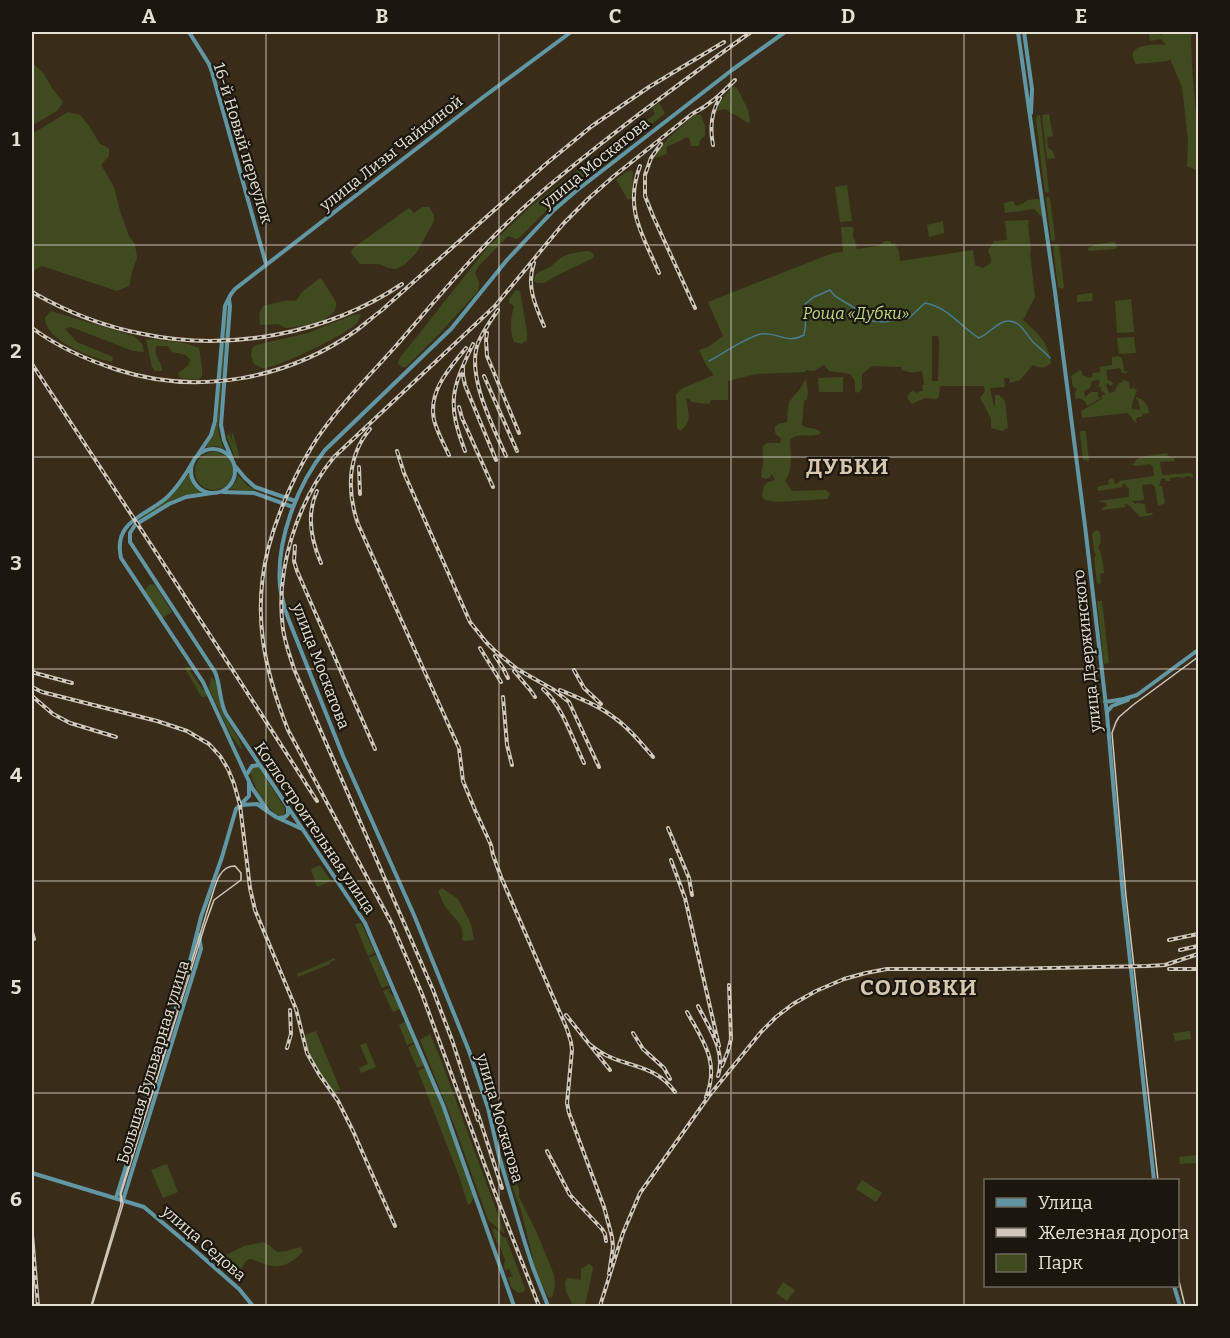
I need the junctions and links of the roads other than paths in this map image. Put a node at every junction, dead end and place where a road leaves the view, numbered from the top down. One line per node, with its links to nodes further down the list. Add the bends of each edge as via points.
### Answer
1 (187, 32): 7 (main road, 16-й Новый переулок, via 212,72)
2 (571, 32): 7 (main road, улица Лизы Чайкиной)
3 (785, 32): 14 (main road, улица Москатова, via 547,216 451,329 325,450)
4 (1018, 32): 6 (main road, улица Дзержинского)
5 (1024, 32): 6 (main road, улица Дзержинского, via 1032,89)
6 (1031, 120): 18 (main road, улица Дзержинского)
7 (266, 264): 8 (main road, улица Лизы Чайкиной)
8 (229, 298): 9 (main road, via 225,306 215,421 211,435); 10 (main road, via 221,425)
9 (195, 458): 10 (main road, via 207,450 219,449); 13 (main road, via 193,479 200,489); 21 (main road, Котлостроительная улица, via 165,499 126,527 119,550 207,688)
10 (232, 459): 11 (main road)
11 (235, 466): 12 (main road, via 233,480); 14 (main road, via 255,487)
12 (219, 492): 13 (main road); 15 (main road, via 254,493)
13 (212, 493): 20 (main road, Котлостроительная улица, via 169,504 135,525 129,537 215,672 222,706)
14 (295, 501): 15 (main road, улица Москатова)
15 (293, 507): 36 (main road, улица Москатова, via 280,570 281,596 288,618 469,1051 533,1268)
16 (1198, 650): 17 (main road)
17 (1137, 696): 18 (main road); 19 (main road)
18 (1105, 702): 19 (main road, улица Дзержинского)
19 (1107, 712): 30 (main road, улица Дзержинского)
20 (259, 765): 21 (main road, via 252,766); 24 (main road, Котлостроительная улица)
21 (247, 775): 22 (main road, Котлостроительная улица)
22 (249, 781): 23 (main road, via 249,796); 25 (main road, Котлостроительная улица)
23 (240, 805): 25 (main road, via 257,804); 28 (main road, Большая Бульварная улица)
24 (288, 808): 26 (main road, via 285,817); 27 (main road, Котлостроительная улица)
25 (268, 811): 26 (main road)
26 (276, 817): 27 (main road)
27 (302, 829): 35 (main road, Котлостроительная улица, via 365,923 443,1105)
28 (198, 931): 31 (main road, Большая Бульварная улица); 32 (main road, Большая Бульварная улица, via 201,949)
29 (32, 1173): 31 (main road, улица Седова)
30 (1154, 1179)
31 (117, 1198): 32 (main road, улица Седова)
32 (123, 1200): 34 (main road, улица Седова, via 147,1209 239,1289)
33 (1174, 1287): 37 (main road)
34 (253, 1306)
35 (514, 1306)
36 (548, 1306)
37 (1180, 1306)

